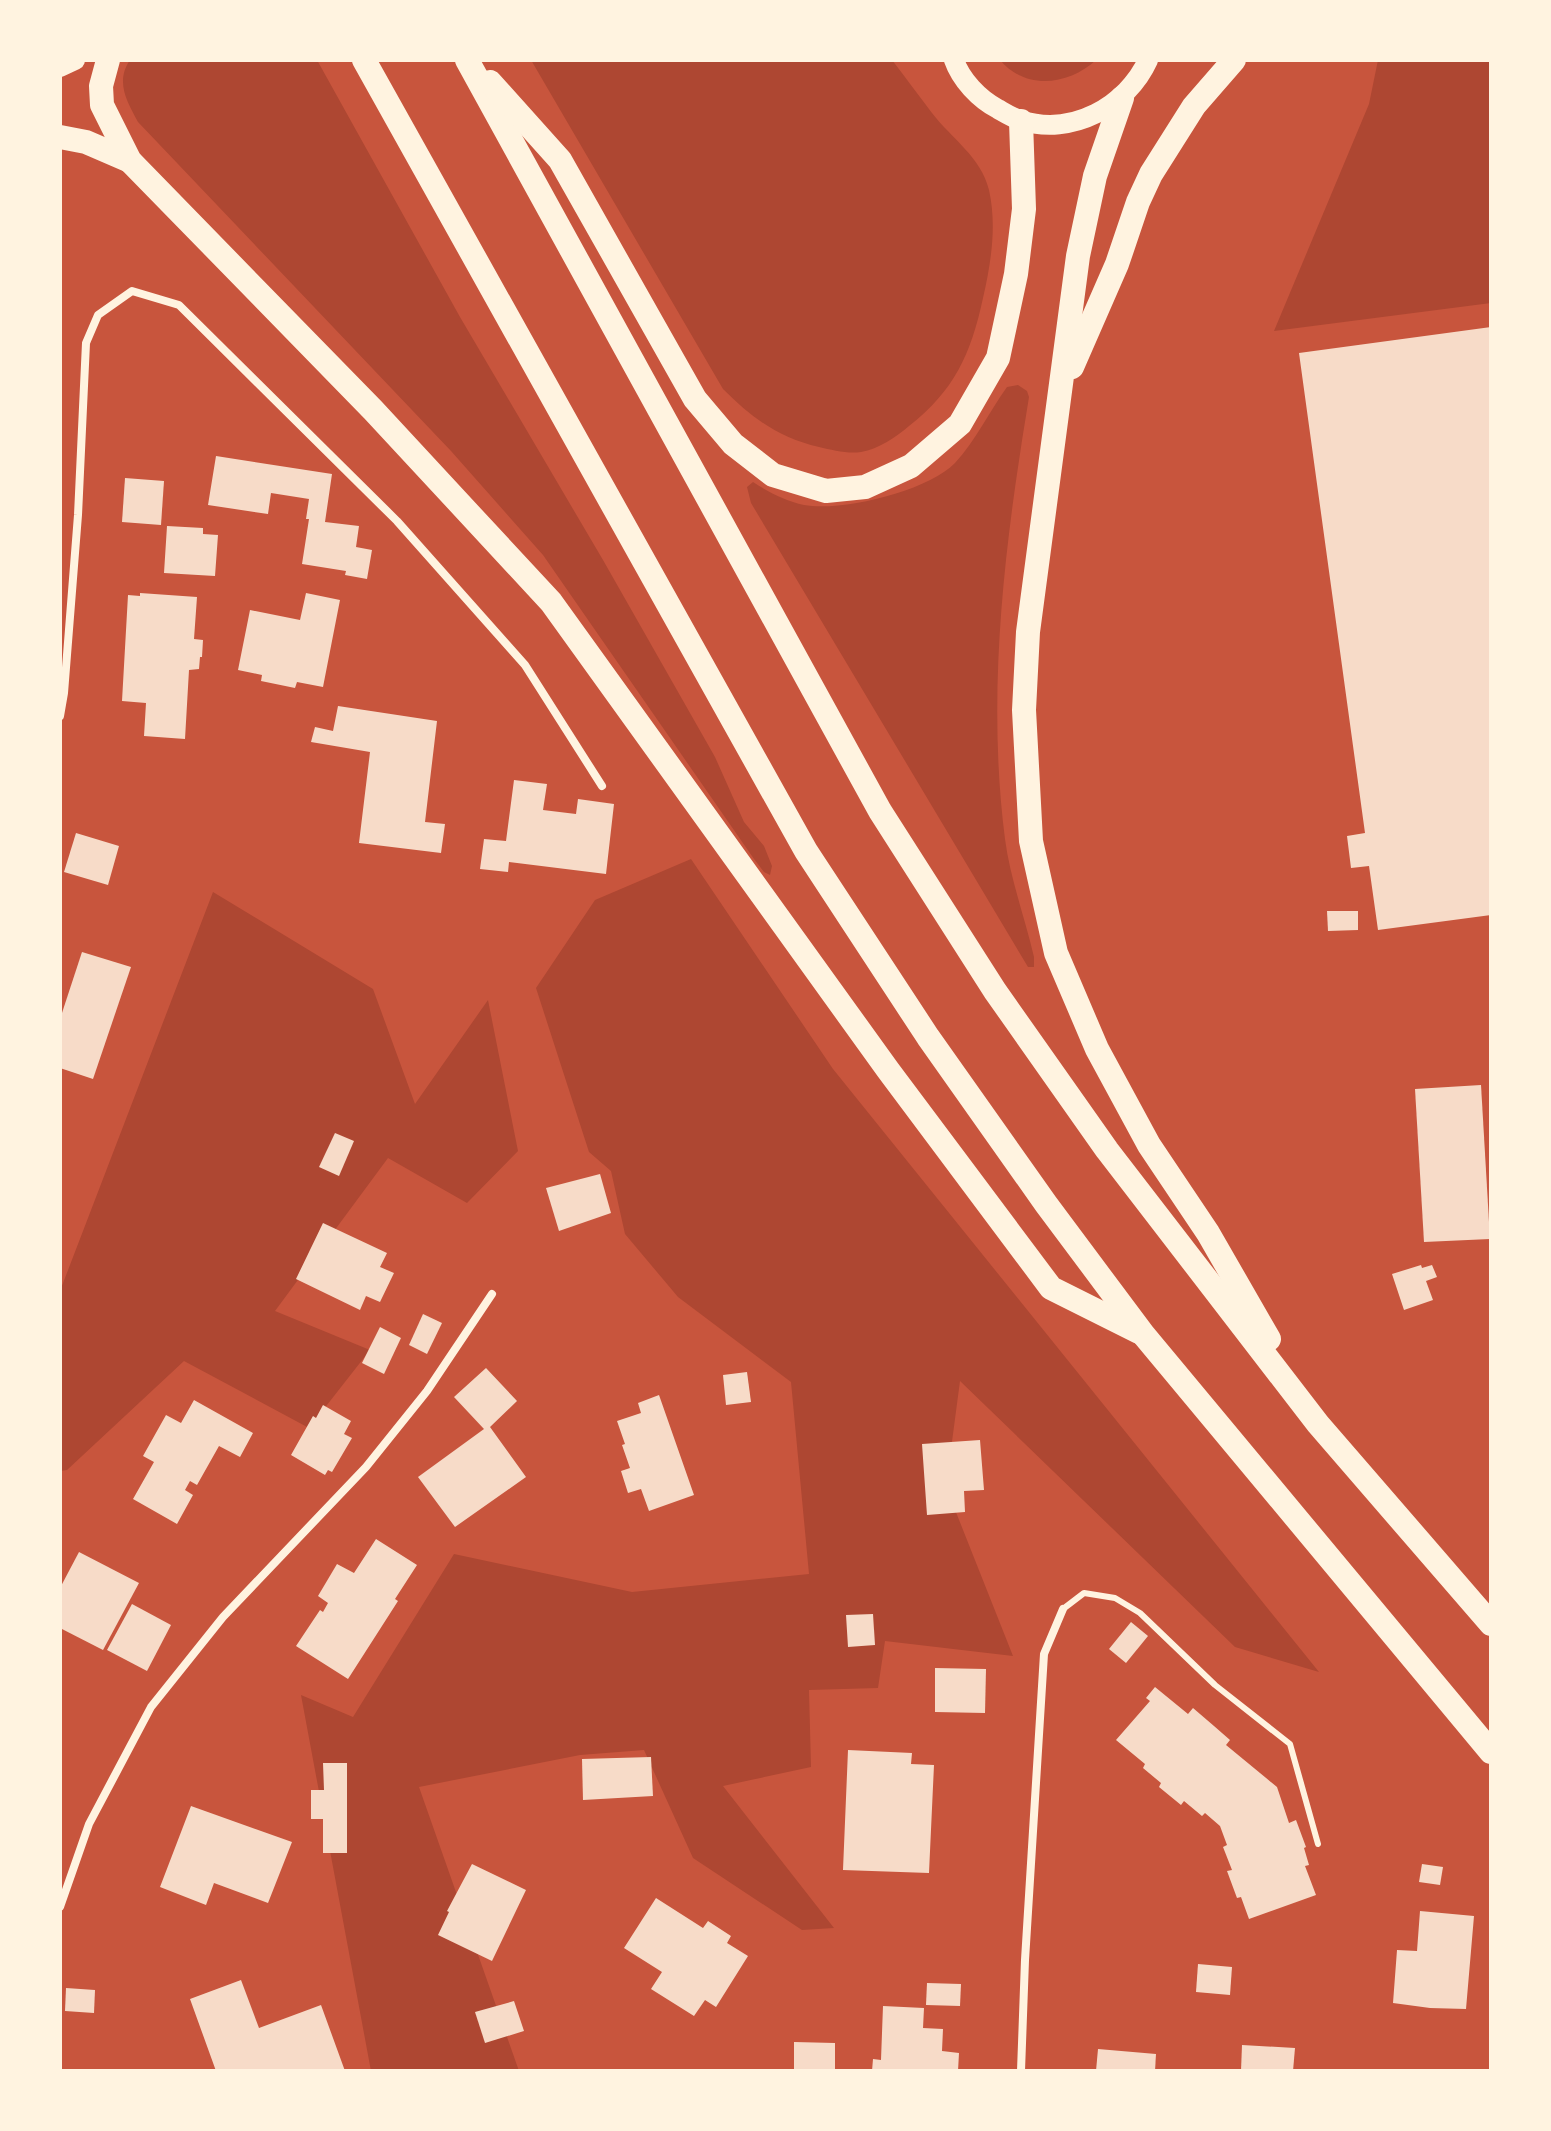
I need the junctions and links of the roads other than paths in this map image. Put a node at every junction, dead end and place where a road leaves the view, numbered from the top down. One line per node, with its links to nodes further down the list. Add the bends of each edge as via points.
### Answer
1 (75, 60): 8 (main road)
2 (108, 60): 12 (highway, via 102,105)
3 (364, 60): 18 (highway, via 806,851 928,1037)
4 (469, 60): 10 (highway, via 560,160 695,399 733,444 773,475 826,491 865,487 911,466 960,424 998,358 1024,209); 19 (highway, via 880,811 995,991 1107,1150)
5 (954, 60): 10 (main road, via 985,102)
6 (1148, 60): 9 (main road)
7 (1234, 60): 13 (highway, via 1194,106 1151,174)
8 (60, 67)
9 (1122, 98): 10 (main road, via 1091,117 1057,125); 13 (highway, via 1086,216)
10 (1021, 121)
11 (60, 137): 12 (highway)
12 (130, 161): 18 (highway, via 551,602 1051,1288)
13 (1060, 395): 19 (highway, via 1028,632 1024,710 1031,841 1056,953 1097,1049 1142,1131 1208,1233)
14 (63, 663): 15 (street); 16 (street, via 78,515 86,343 98,315 132,291 179,305 397,521 525,665)
15 (60, 716)
16 (602, 786)
17 (492, 1294): 24 (street, via 427,1391 366,1467 223,1617 151,1707 89,1824)
18 (1143, 1334): 22 (highway)
19 (1318, 1424): 21 (highway)
20 (1063, 1609): 23 (lane, via 1084,1593 1115,1598 1140,1613 1215,1685 1290,1744); 25 (street, via 1044,1654)
21 (1491, 1624)
22 (1491, 1752)
23 (1318, 1844)
24 (60, 1907)
25 (1021, 2071)

